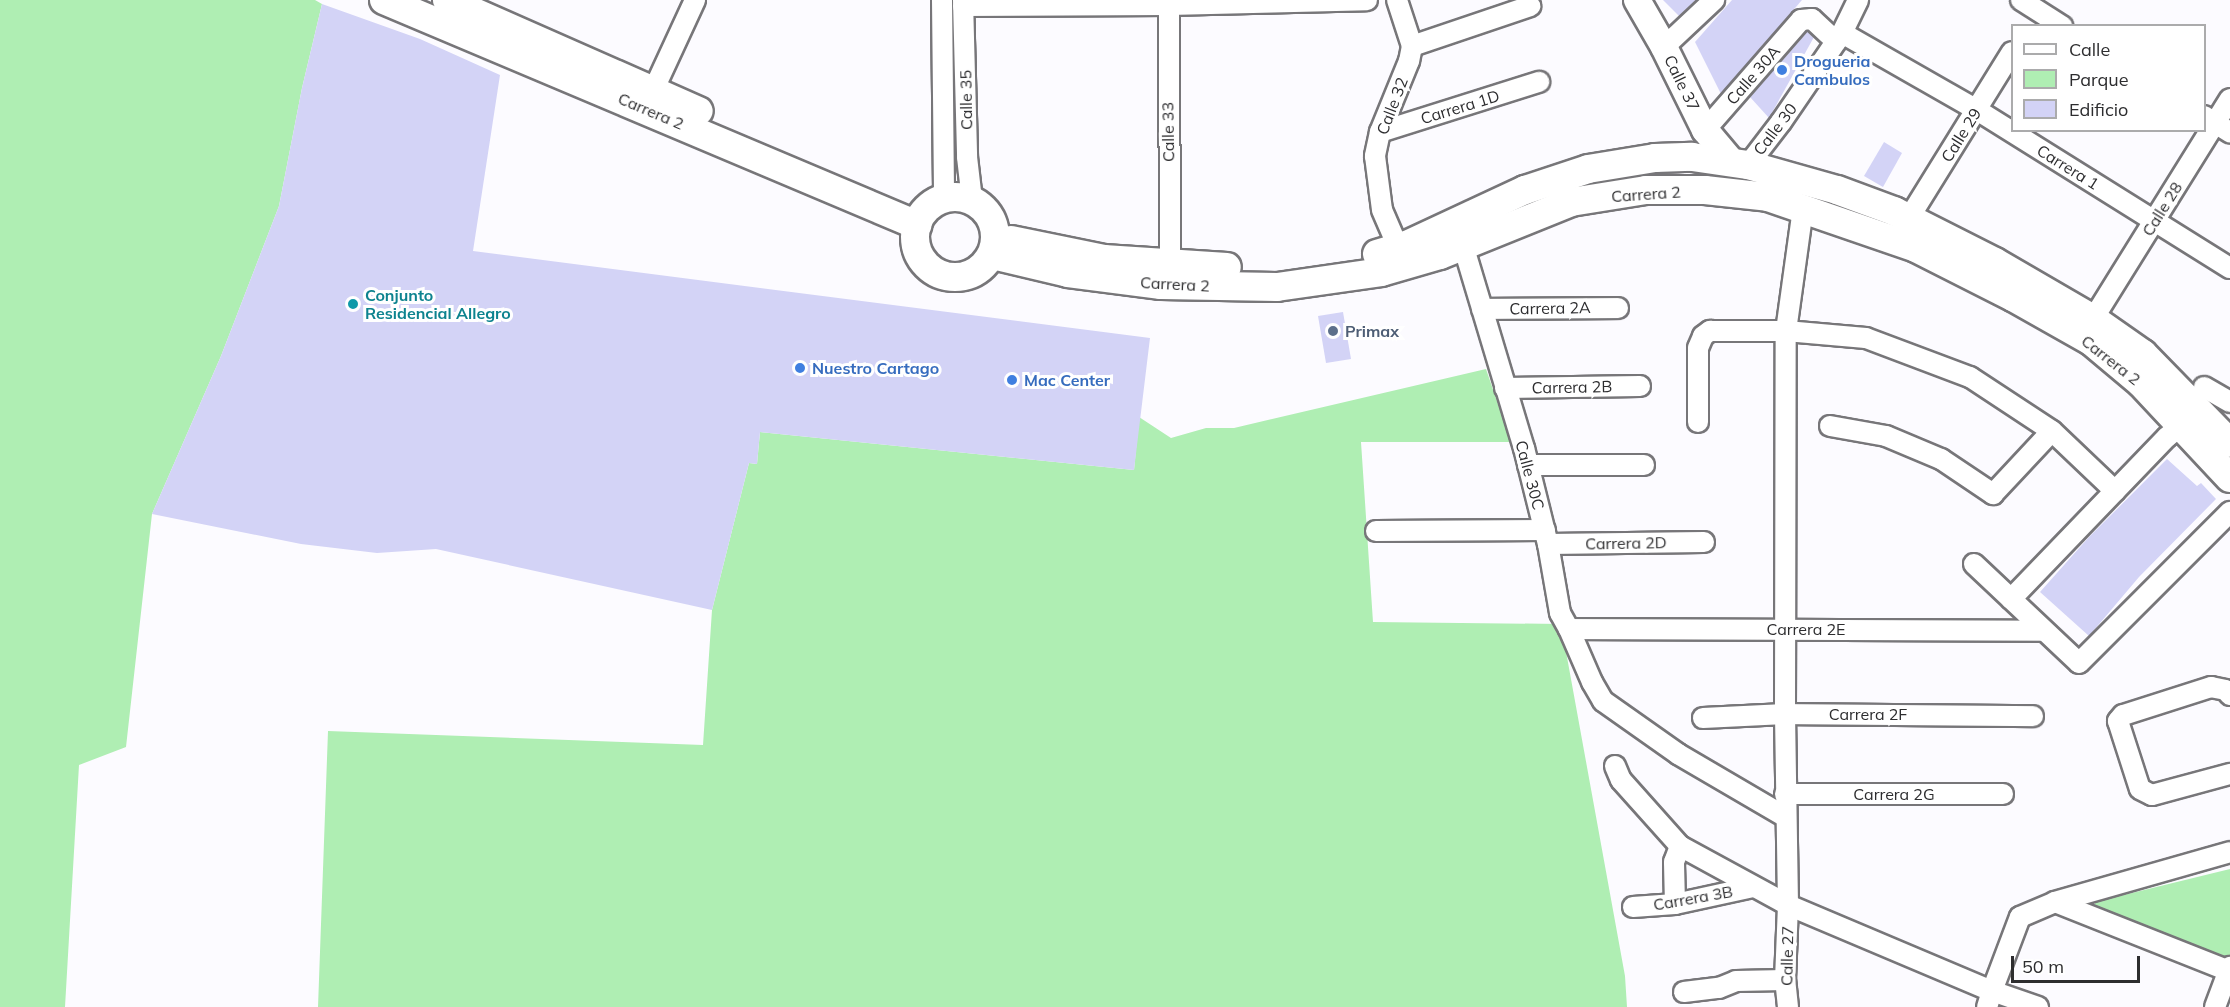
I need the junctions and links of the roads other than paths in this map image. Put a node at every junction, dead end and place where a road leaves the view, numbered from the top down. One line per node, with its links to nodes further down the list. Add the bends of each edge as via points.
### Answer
1 (384, 0): 33 (main road, Carrera 2)
2 (447, 0): 22 (main road, Carrera 2)
3 (695, 0): 22 (street)
4 (942, 0): 33 (street, Calle 35)
5 (1367, 0): 12 (street)
6 (1397, 0): 18 (street)
7 (1637, 0): 19 (street, Calle 37)
8 (1714, 0): 19 (street)
9 (1858, 0): 17 (street, Calle 30)
10 (2021, 0): 14 (street)
11 (963, 3): 12 (street); 31 (street, Calle 35, via 967,157)
12 (1169, 3): 39 (street, Calle 33)
13 (1530, 6): 18 (street)
14 (2037, 12): 16 (street)
15 (1801, 20): 17 (street, Carrera 1, via 1812,19); 26 (street, Calle 30A)
16 (2058, 24)
17 (1839, 37): 24 (street, Carrera 1); 30 (street, Calle 30, via 1781,122)
18 (1412, 46): 28 (street, Calle 32)
19 (1664, 46): 26 (street, Calle 37)
20 (2011, 55): 24 (street, Calle 29)
21 (1539, 82): 28 (street, Carrera 1D)
22 (653, 91): 33 (main road, Carrera 2)
23 (2230, 99): 25 (street, Calle 28)
24 (1977, 110): 27 (street, Carrera 1); 34 (street, Calle 29)
25 (2217, 124): 35 (street, Calle 28)
26 (1705, 130): 30 (street, Calle 37)
27 (2011, 131)
28 (1380, 132): 38 (street, Calle 32, via 1376,180 1382,210)
29 (2012, 132): 35 (street, Carrera 1)
30 (1740, 164): 34 (main road, Carrera 2, via 1837,190); 38 (main road, Carrera 2, via 1692,157 1654,158 1588,169 1525,190)
31 (972, 200): 33 (main road, via 958,197); 36 (main road, via 994,224)
32 (1803, 208): 37 (main road, Carrera 2, via 1768,197 1705,190 1646,190 1571,202); 44 (street, Calle 27); 50 (main road, Carrera 2, via 1916,248 2091,341 2141,383)
33 (929, 211): 36 (main road, via 915,245 919,257 937,274 962,277 980,269)
34 (1909, 218): 43 (main road, Carrera 2)
35 (2155, 221): 40 (street, Carrera 1); 43 (street, Calle 28)
36 (993, 245): 37 (main road, Carrera 2, via 1068,273 1161,285 1277,287 1381,272); 39 (main road, Carrera 2)
37 (1463, 245): 42 (street, Calle 30C)
38 (1398, 247): 39 (main road, Carrera 2, via 1306,266)
39 (1170, 265)
40 (2230, 268)
41 (1618, 308): 42 (street, Carrera 2A)
42 (1482, 309): 47 (street, Calle 30C)
43 (2093, 319): 53 (main road, Carrera 2, via 2143,354)
44 (1786, 331): 49 (street, via 1710,331 1702,336 1698,348); 52 (street, via 1866,338 1970,377); 64 (street, Calle 27)
45 (1640, 386): 47 (street, Carrera 2B)
46 (2204, 387): 48 (street)
47 (1505, 388): 54 (street, Calle 30C)
48 (2230, 402)
49 (1698, 422)
50 (2182, 425): 56 (main road, Carrera 2); 57 (street)
51 (1830, 426): 52 (street, via 1886,436 1941,459 1993,494)
52 (2052, 431): 57 (street)
53 (2230, 443)
54 (1528, 465): 55 (street); 60 (street, Calle 30C)
55 (1644, 465)
56 (2230, 478)
57 (2115, 491): 63 (street)
58 (2230, 512): 66 (street, via 2079,663)
59 (1376, 531): 60 (street, Carrera 2D)
60 (1546, 537): 61 (street, Carrera 2D); 65 (street, Calle 30C, via 1560,613)
61 (1704, 542)
62 (1974, 564): 63 (street)
63 (2011, 599): 66 (street)
64 (1785, 628): 65 (street, Carrera 2E); 66 (street, Carrera 2E); 68 (street, Calle 27)
65 (1569, 629): 75 (street, Calle 30C, via 1603,702 1678,754)
66 (2042, 631)
67 (2230, 695): 72 (street, via 2226,690 2211,687 2123,715 2118,721 2140,789 2152,795)
68 (1785, 714): 69 (street, Carrera 2F); 70 (street, Carrera 2F); 73 (street, Calle 27)
69 (2033, 716)
70 (1703, 718)
71 (1616, 766): 76 (street, via 1622,780)
72 (2230, 774)
73 (1785, 794): 74 (street, Carrera 2G); 75 (street, Calle 27)
74 (2003, 794)
75 (1786, 817): 81 (street, Calle 27)
76 (1680, 846): 78 (street); 80 (street, via 1674,862)
77 (2230, 852): 79 (street)
78 (1753, 887): 80 (street, Carrera 3B); 81 (street)
79 (2055, 902): 83 (street); 86 (street, via 2020,917)
80 (1675, 904): 82 (street, Carrera 3B)
81 (1788, 905): 84 (street, Calle 27); 86 (street)
82 (1633, 908)
83 (2229, 969): 89 (street)
84 (1785, 980): 85 (street, via 1736,981 1719,988); 87 (street, Calle 27)
85 (1684, 992)
86 (1989, 999): 88 (street)
87 (1792, 1005)
88 (2038, 1007)
89 (2215, 1007)

